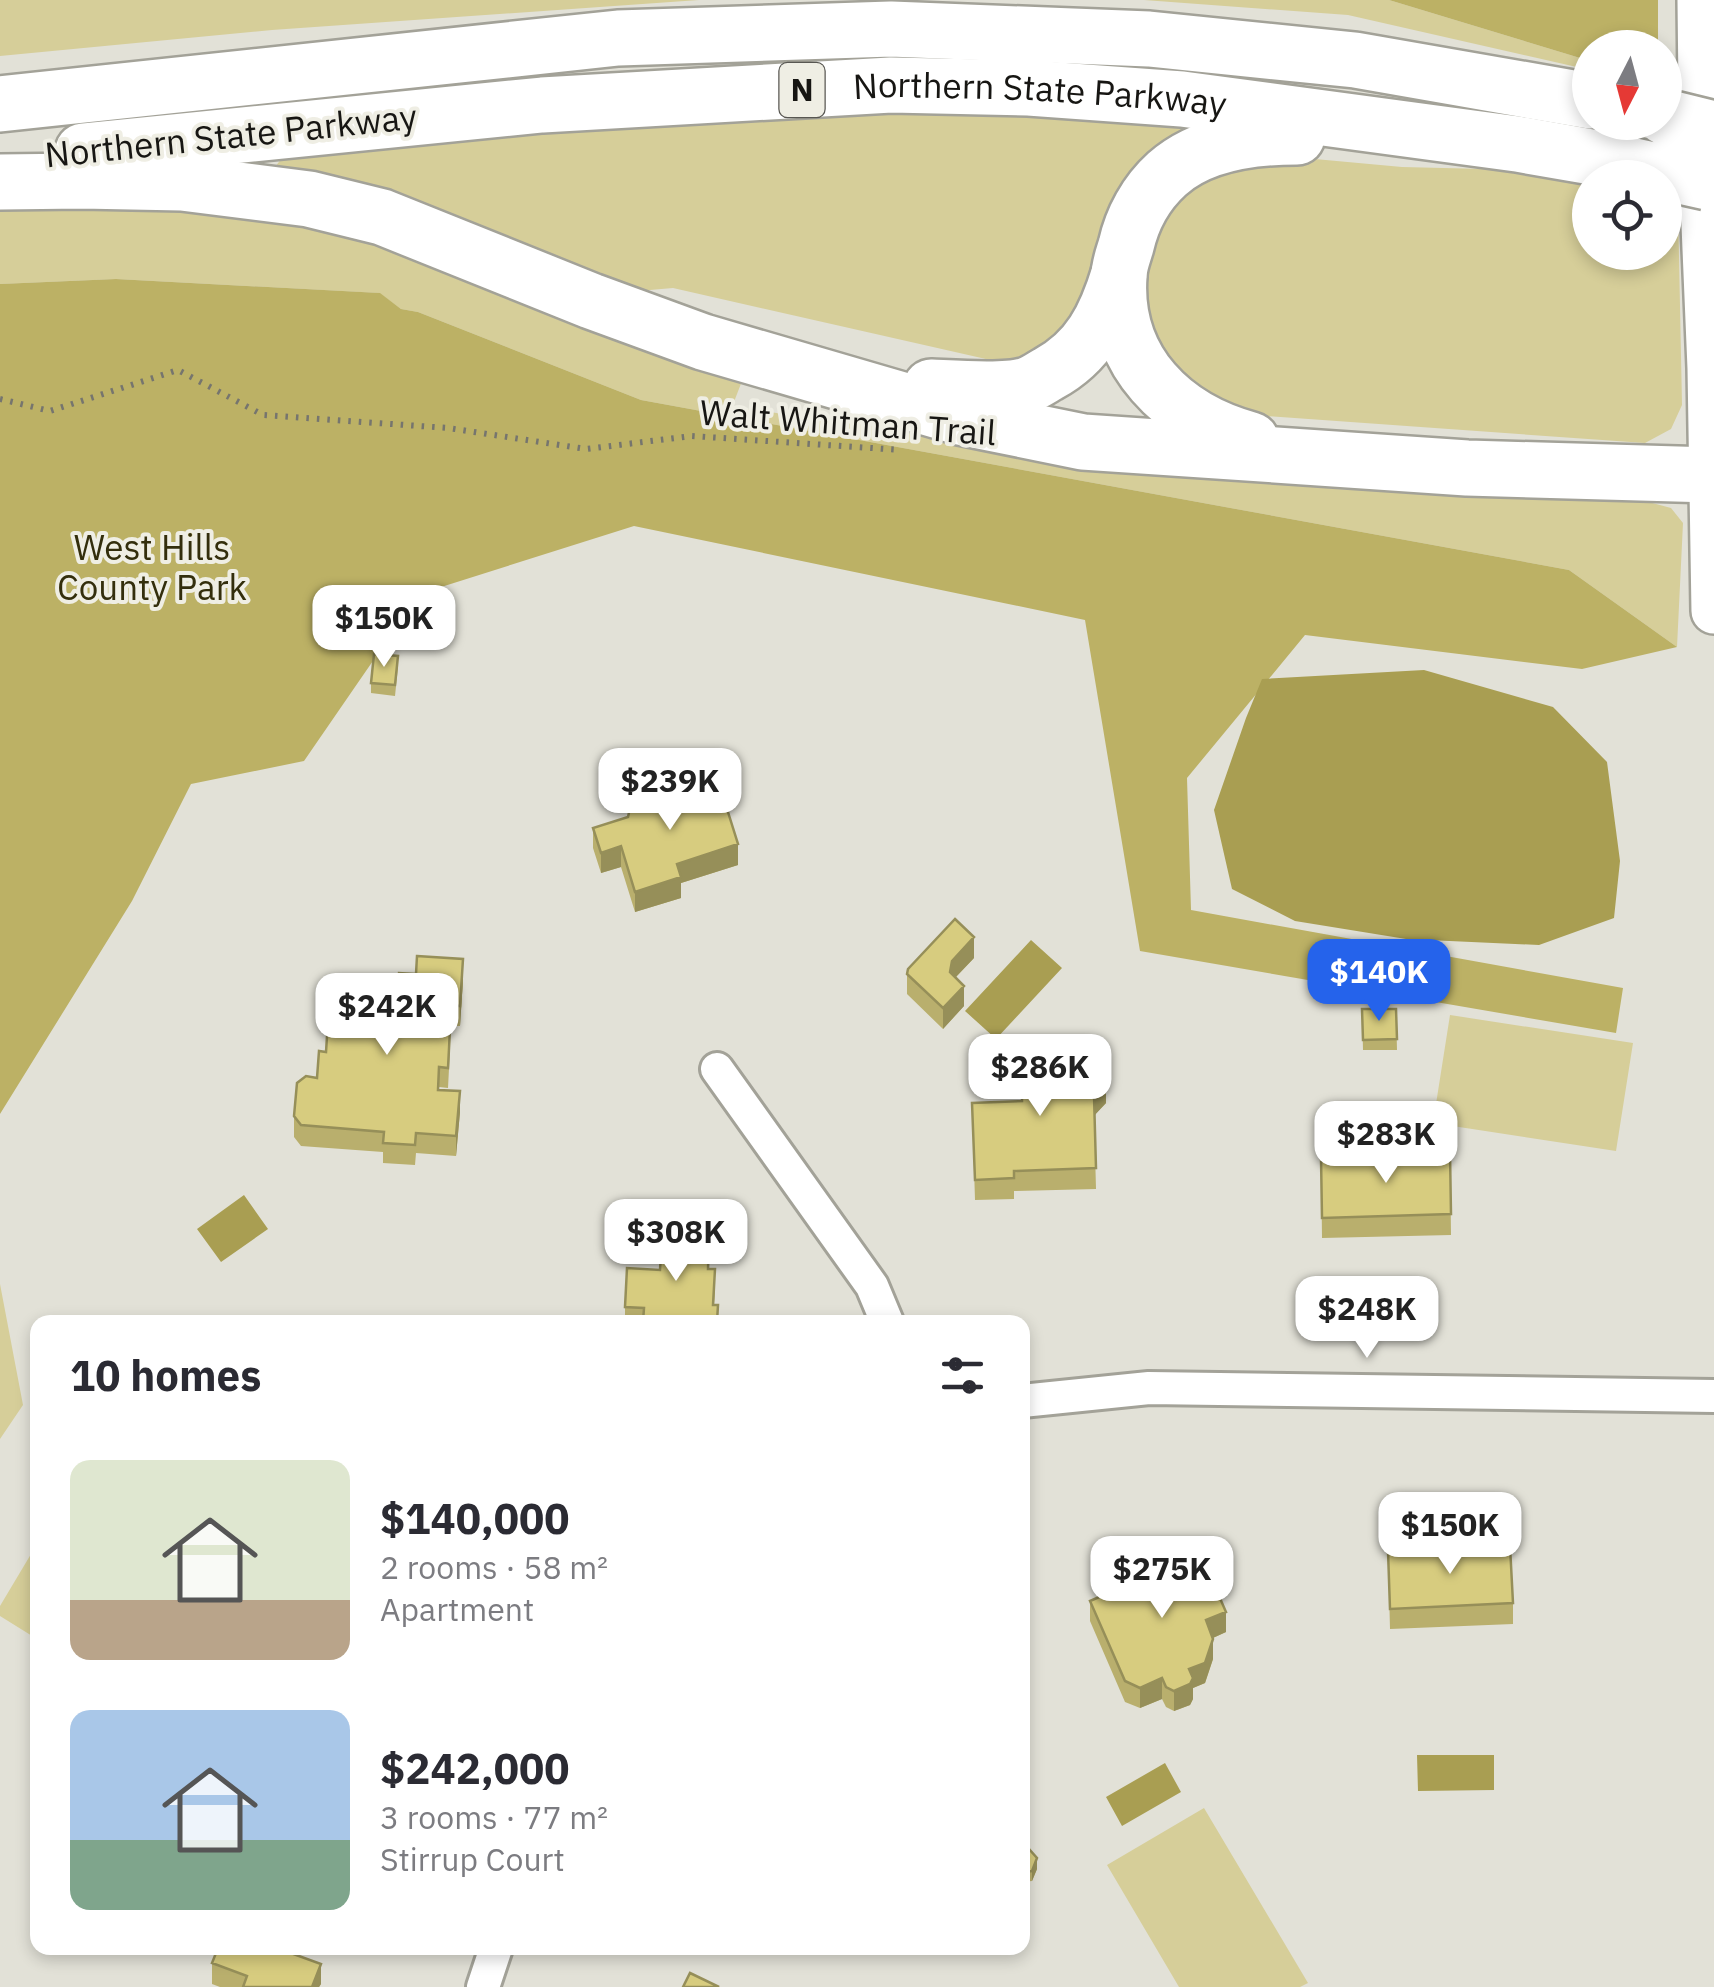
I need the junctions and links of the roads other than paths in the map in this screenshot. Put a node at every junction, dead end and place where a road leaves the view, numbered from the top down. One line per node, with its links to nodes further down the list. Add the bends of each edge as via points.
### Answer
1 (1700, 0): 13 (street)
2 (1572, 98): 3 (highway, Northern State Parkway / N, via 1336,58 1149,39 891,29 618,38)
3 (0, 104)
4 (1682, 121): 5 (highway, bridge)
5 (1714, 129)
6 (1518, 144): 7 (highway, Northern State Parkway / N, via 1182,99 890,85 542,105); 9 (highway, Northern State Parkway / N, bridge); 10 (highway, via 1399,138 1228,143 1168,173 1147,197)
7 (0, 159)
8 (0, 182): 11 (highway, via 182,183 309,199 382,218 702,342)
9 (1714, 184)
10 (1118, 274): 11 (highway, via 1094,334 1066,365 1025,386); 12 (highway, via 1133,354 1168,398 1226,433)
11 (838, 383): 12 (highway, via 960,418 1083,442)
12 (1347, 459): 13 (highway)
13 (1712, 474): 14 (street)
14 (1714, 611)
15 (717, 1070): 16 (street, via 872,1286)
16 (884, 1315)
17 (1714, 1396): 18 (street, via 1149,1388)
18 (1030, 1400)
19 (494, 1955): 20 (street)
20 (483, 1987)

